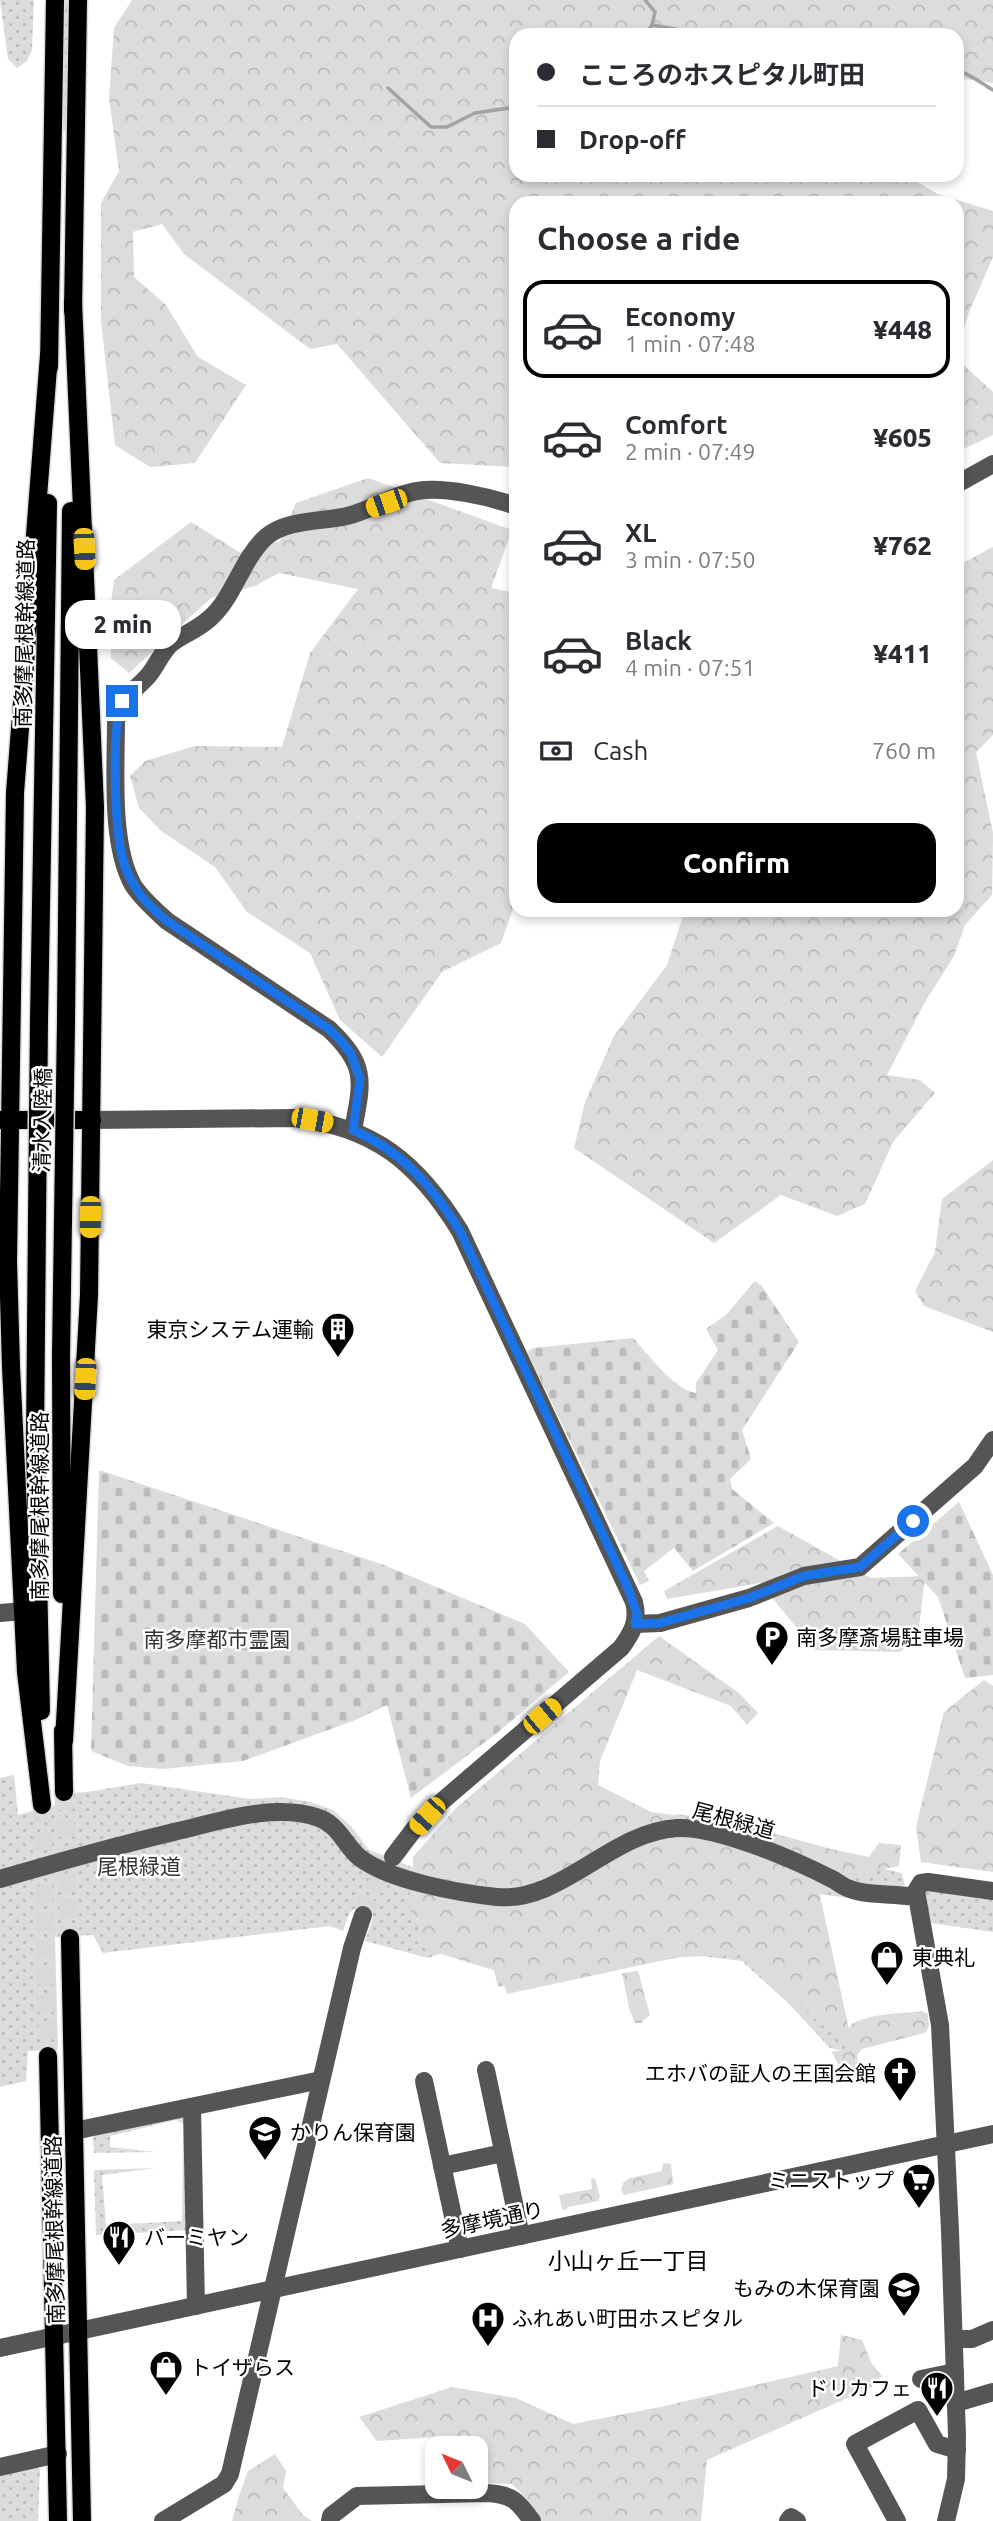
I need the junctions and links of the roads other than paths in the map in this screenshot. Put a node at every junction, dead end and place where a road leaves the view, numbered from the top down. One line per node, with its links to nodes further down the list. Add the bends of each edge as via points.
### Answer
1 (55, 0): 4 (main road, 南多摩尾根幹線道路)
2 (78, 0): 3 (main road)
3 (73, 302): 11 (main road, via 95,807); 14 (main road, 清水入陸橋, bridge)
4 (49, 355): 8 (main road); 9 (main road, 南多摩尾根幹線道路)
5 (993, 464): 6 (street)
6 (964, 480)
7 (509, 504): 12 (street, via 464,494 418,491 348,516 276,530 246,561 215,614 172,643 130,691 116,722 122,855 134,885 167,921 342,1042 358,1068 360,1092)
8 (8, 792): 10 (main road)
9 (39, 1021): 13 (main road, 清水入陸橋, bridge)
10 (6, 1120): 11 (main road); 16 (main road)
11 (92, 1120): 12 (street, via 293,1118); 19 (main road, via 88,1310)
12 (353, 1130): 18 (street, via 404,1161 435,1193 460,1231 628,1588 637,1614)
13 (37, 1220): 16 (main road, 南多摩尾根幹線道路, via 35,1440 42,1805)
14 (63, 1220): 19 (main road, 南多摩尾根幹線道路)
15 (993, 1440): 18 (street, via 975,1466 860,1567 804,1576 749,1598 660,1623)
16 (23, 1611): 17 (street)
17 (0, 1613)
18 (635, 1624): 21 (street, via 621,1648 440,1803)
19 (64, 1741): 20 (main road, 南多摩尾根幹線道路)
20 (64, 1792)
21 (393, 1857)
22 (0, 1879): 24 (street, 尾根緑道, via 149,1838 268,1812 319,1818 363,1860 404,1878 498,1897 540,1890 633,1839 675,1828 692,1828 771,1852 851,1890)
23 (993, 1891): 24 (street, via 924,1882)
24 (912, 1896): 34 (street, via 940,2025)
25 (363, 1915): 28 (street)
26 (70, 1938): 32 (main road, 南多摩尾根幹線道路)
27 (48, 2056): 43 (main road, 南多摩尾根幹線道路)
28 (321, 2080): 31 (street); 39 (street)
29 (483, 2080): 35 (street)
30 (432, 2091): 36 (street)
31 (192, 2107): 32 (street); 40 (street)
32 (74, 2131): 42 (main road, 南多摩尾根幹線道路)
33 (993, 2134): 34 (street, 多摩境通り)
34 (947, 2144): 37 (street, 多摩境通り); 44 (street)
35 (503, 2153): 36 (street); 37 (street)
36 (442, 2166): 38 (street)
37 (521, 2236): 38 (street, 多摩境通り)
38 (460, 2249): 39 (street, 多摩境通り)
39 (274, 2289): 40 (street, 多摩境通り); 55 (street, via 230,2474 224,2484)
40 (197, 2306): 42 (street, 多摩境通り)
41 (993, 2330): 44 (street, via 972,2339)
42 (79, 2331): 43 (street, 多摩境通り); 54 (main road, 南多摩尾根幹線道路)
43 (55, 2336): 45 (street, 多摩境通り); 51 (main road, 南多摩尾根幹線道路)
44 (955, 2339): 46 (street)
45 (0, 2348)
46 (955, 2372): 47 (street); 49 (street)
47 (921, 2379)
48 (993, 2392): 49 (street)
49 (956, 2403): 50 (street)
50 (957, 2450): 60 (street, via 937,2444 918,2410 855,2444); 61 (street)
51 (58, 2454): 52 (street); 53 (main road, 南多摩尾根幹線道路)
52 (0, 2467)
53 (58, 2521)
54 (82, 2521)
55 (163, 2521)
56 (330, 2521): 57 (street, via 357,2496 500,2493 512,2497)
57 (532, 2521)
58 (788, 2521): 59 (street, via 790,2517)
59 (797, 2521)
60 (897, 2521)
61 (946, 2521)

